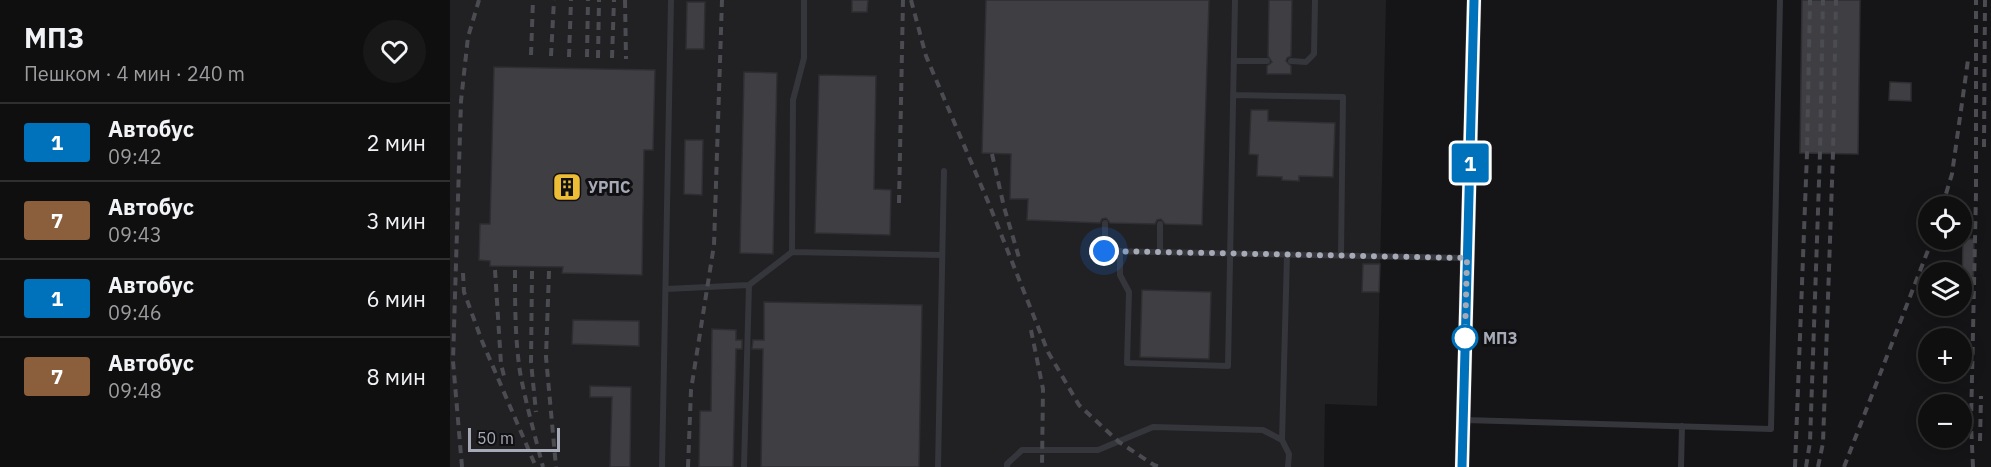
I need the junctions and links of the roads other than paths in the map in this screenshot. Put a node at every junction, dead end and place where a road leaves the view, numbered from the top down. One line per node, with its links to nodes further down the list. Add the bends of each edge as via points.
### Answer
1 (671, 0): 23 (lane)
2 (804, 0): 15 (lane, via 804,58 793,100)
3 (1235, 0): 7 (lane)
4 (1314, 0): 9 (lane, via 1314,54 1306,62)
5 (1474, 0): 21 (street)
6 (1780, 0): 25 (lane, via 1771,429)
7 (1234, 61): 8 (lane); 10 (lane)
8 (1268, 61)
9 (1291, 61)
10 (1233, 96): 17 (lane); 20 (lane, via 1343,97)
11 (944, 171): 19 (lane)
12 (1105, 223): 14 (lane, via 1104,251)
13 (1160, 224): 16 (lane)
14 (1120, 251): 16 (lane); 17 (lane, via 1119,275 1129,292 1127,363 1228,366)
15 (792, 252): 19 (lane); 22 (lane)
16 (1160, 252): 17 (lane)
17 (1230, 253): 18 (lane)
18 (1287, 254): 20 (lane); 26 (lane)
19 (942, 255): 29 (lane)
20 (1341, 255): 21 (lane)
21 (1467, 258): 24 (street)
22 (749, 285): 23 (lane); 28 (lane)
23 (666, 289): 27 (lane)
24 (1463, 420): 25 (lane); 32 (street)
25 (1682, 426): 33 (lane)
26 (1282, 440): 30 (lane, via 1263,430 1153,427 1098,450 1022,450); 31 (lane, via 1289,453)
27 (662, 467)
28 (744, 467)
29 (938, 467)
30 (1007, 467)
31 (1288, 467)
32 (1462, 467)
33 (1681, 467)

